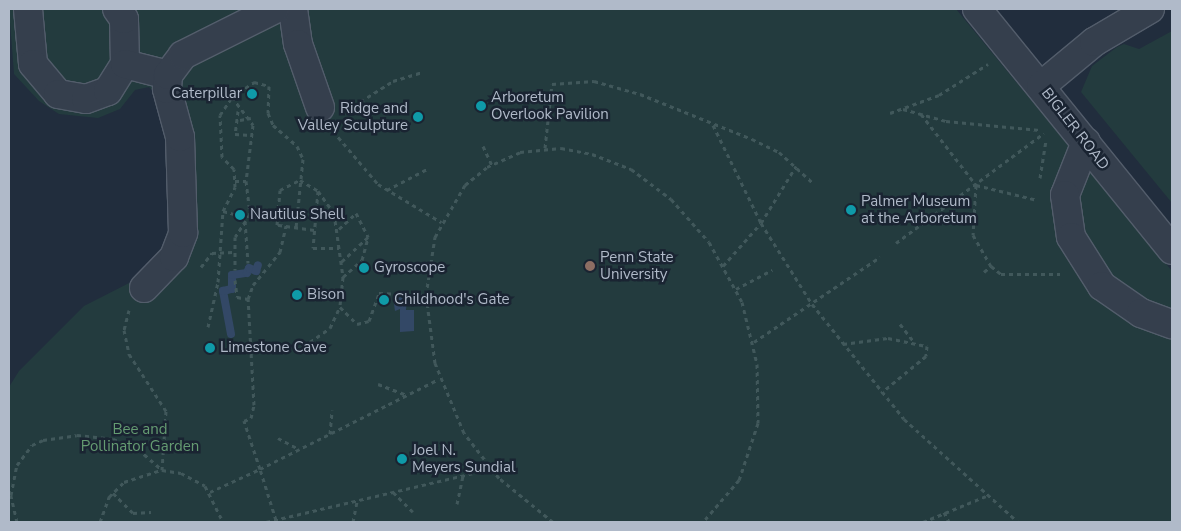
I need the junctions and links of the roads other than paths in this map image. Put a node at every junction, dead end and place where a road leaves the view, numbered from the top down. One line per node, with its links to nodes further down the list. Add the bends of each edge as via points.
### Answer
1 (28, 9): 7 (street, via 33,64 58,94 86,99 108,91)
2 (117, 9): 7 (street, via 124,20)
3 (275, 9): 8 (street, via 183,55)
4 (293, 9): 10 (street, via 298,44)
5 (977, 9): 9 (street, BIGLER ROAD)
6 (1150, 9): 9 (street, via 1094,42)
7 (125, 64): 8 (street)
8 (168, 74): 13 (street, via 167,89 180,137 183,233 174,257)
9 (1041, 86): 11 (street, BIGLER ROAD)
10 (324, 115)
11 (1086, 142): 12 (street, BIGLER ROAD); 14 (street, via 1065,195 1071,237 1102,286 1141,313)
12 (1172, 250)
13 (144, 288)
14 (1172, 324)

